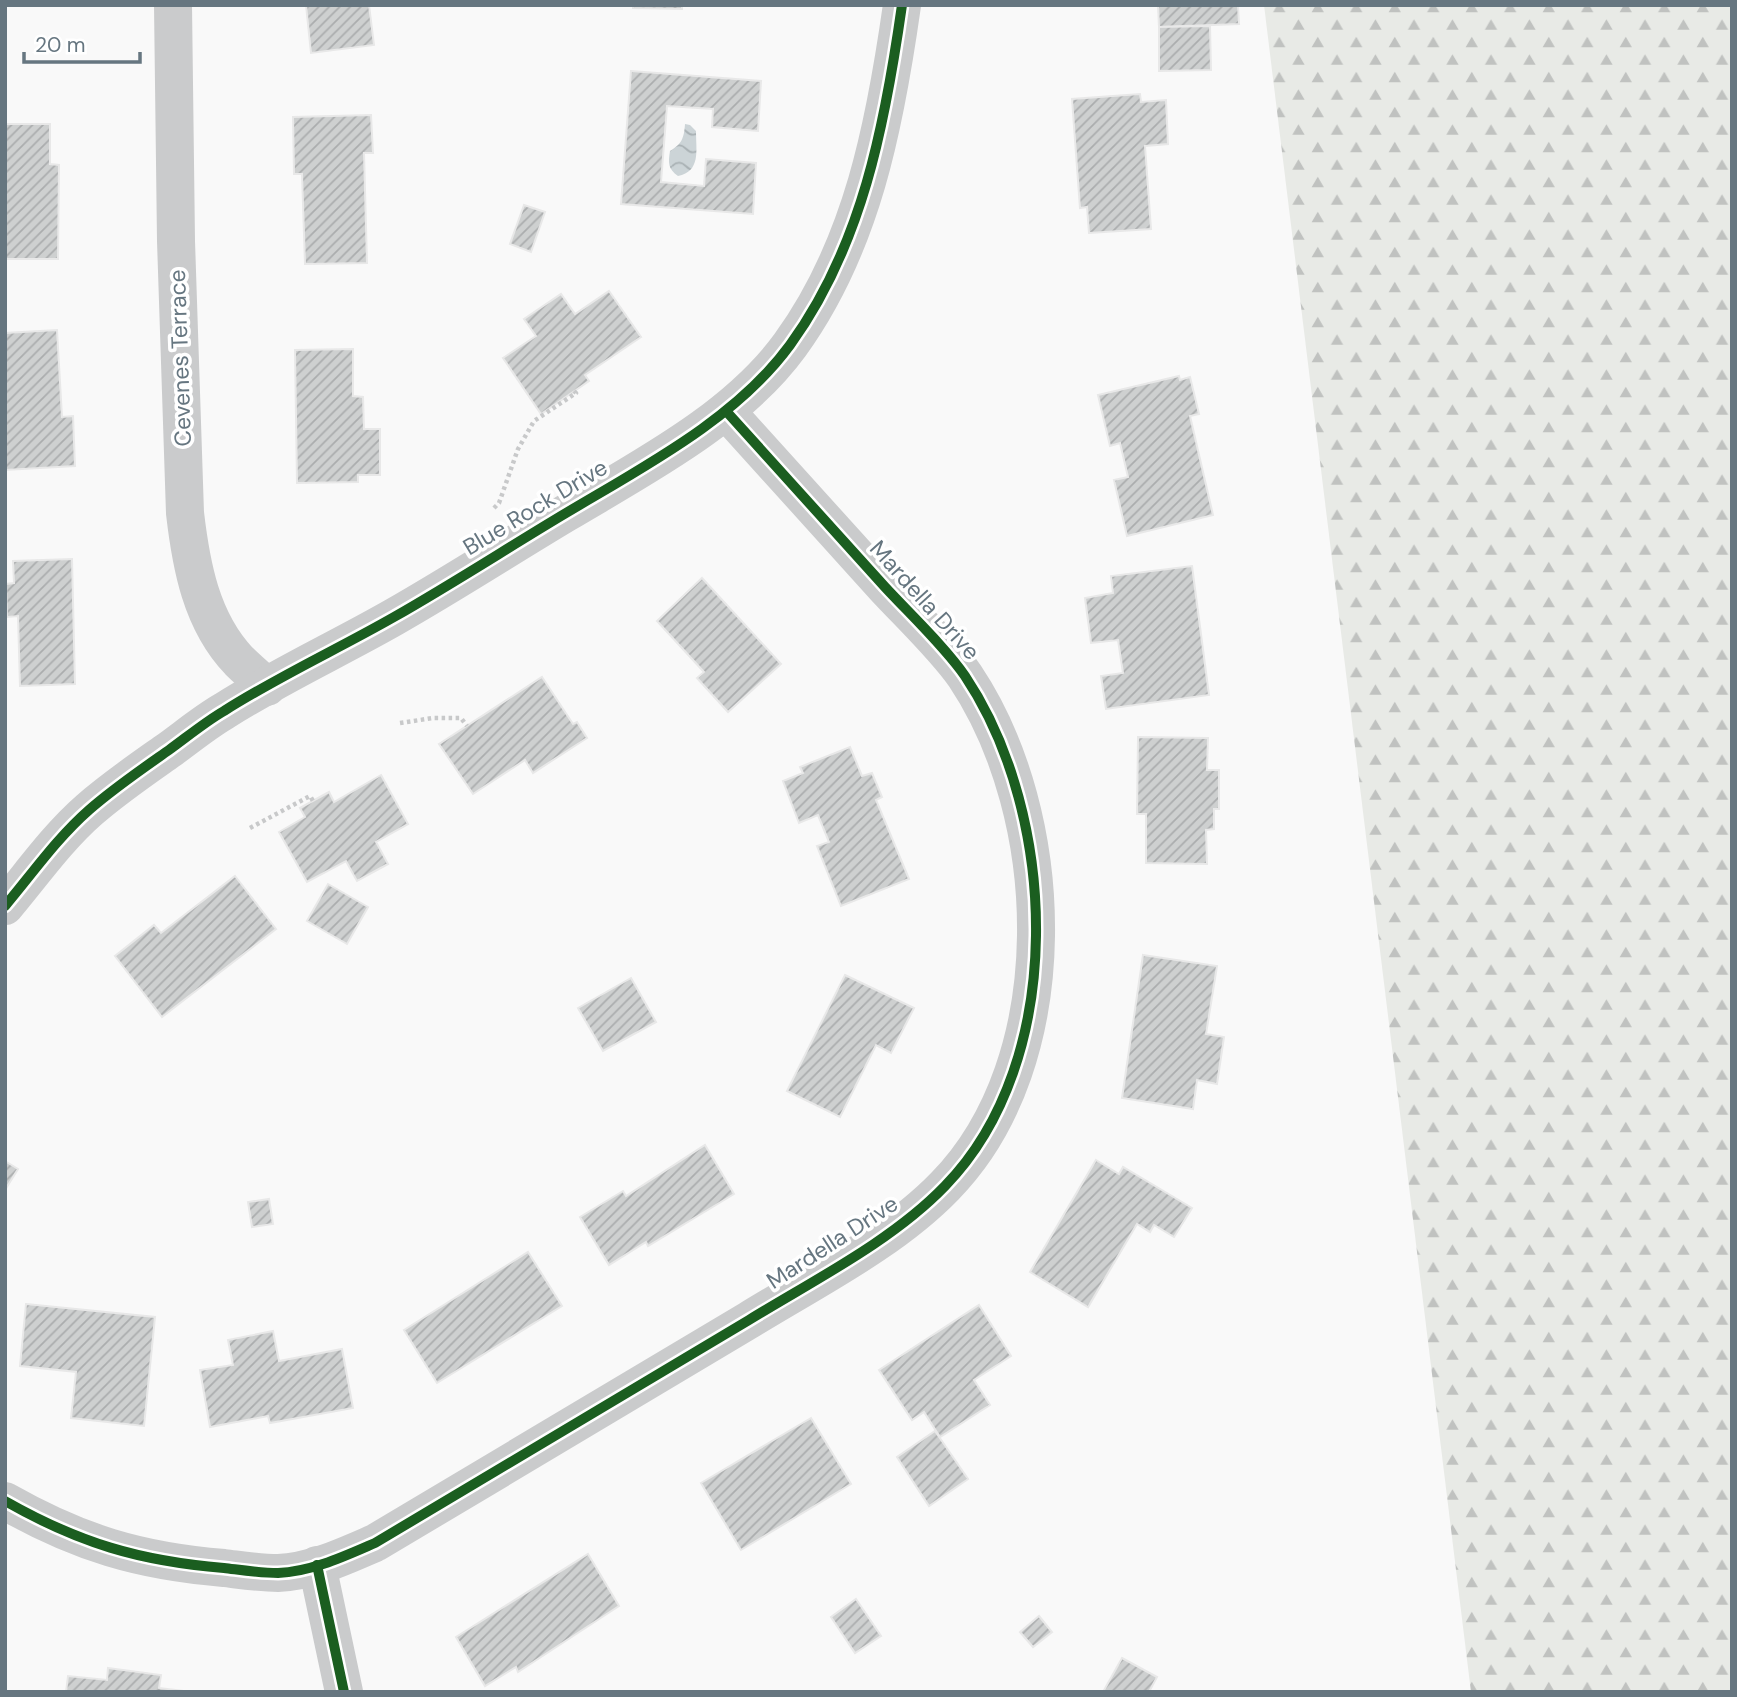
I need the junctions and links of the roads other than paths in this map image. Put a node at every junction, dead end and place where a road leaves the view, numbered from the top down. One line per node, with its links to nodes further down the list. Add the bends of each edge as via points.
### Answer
1 (173, 5): 4 (street, Cevenes Terrace, via 176,251 189,548 213,624 237,659)
2 (902, 5): 3 (street, Blue Rock Drive, via 881,124 856,222 819,301 790,345)
3 (726, 411): 4 (street, Blue Rock Drive, via 664,454 408,609); 7 (street, Mardella Drive, via 963,673 1000,743 1027,825 1037,905 1033,984 1013,1076 978,1146 947,1185 896,1230 375,1543)
4 (268, 687): 5 (street, Blue Rock Drive, via 224,711 119,785 62,837)
5 (5, 906)
6 (5, 1501): 7 (street, Mardella Drive, via 77,1537 147,1559 279,1573)
7 (317, 1565): 8 (street)
8 (344, 1692)

